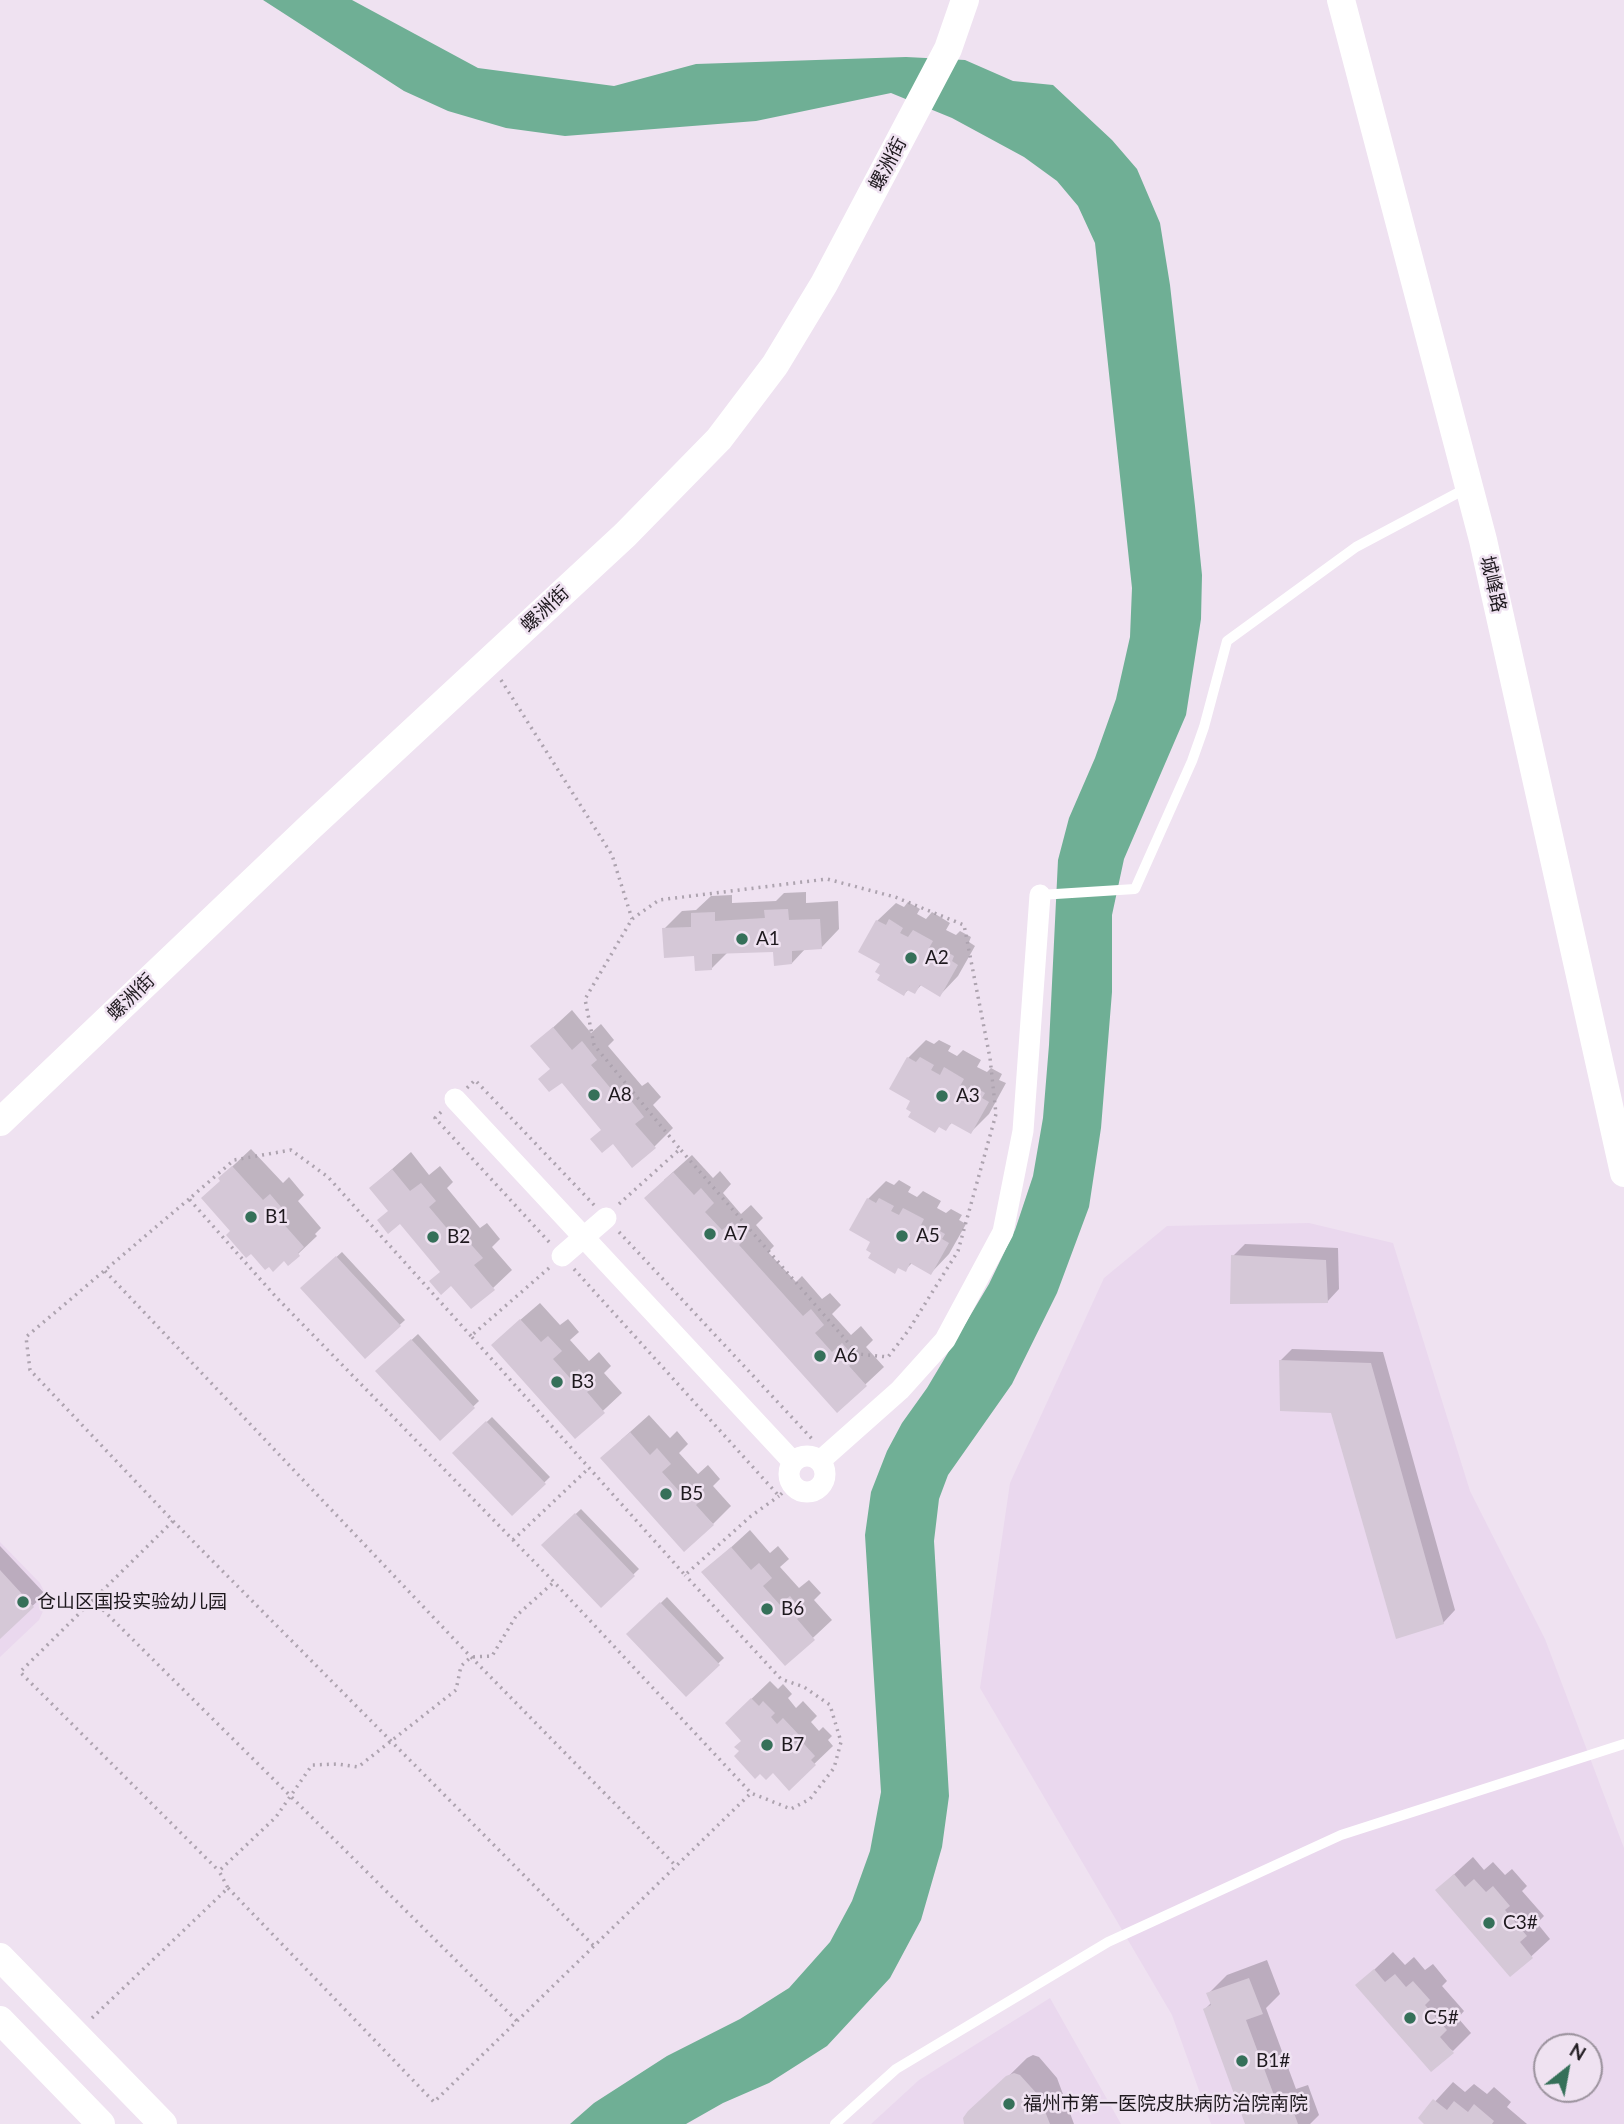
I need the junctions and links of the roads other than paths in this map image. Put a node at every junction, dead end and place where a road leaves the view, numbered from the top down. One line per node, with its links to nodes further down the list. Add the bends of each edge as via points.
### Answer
1 (965, 0): 6 (street, 螺洲街, via 948,49 824,284 775,365 719,439 643,518)
2 (1341, 0): 7 (street, 城峰路, via 1483,540)
3 (1467, 488): 4 (lane, via 1356,547 1227,641 1192,761 1135,890)
4 (1040, 895): 11 (street, via 1023,1131 1003,1232 945,1340 900,1390)
5 (455, 1099): 9 (street)
6 (0, 1122)
7 (1624, 1173)
8 (606, 1217): 9 (street)
9 (584, 1237): 10 (street); 12 (street)
10 (562, 1256)
11 (824, 1458): 12 (street, via 803,1456); 12 (street, via 825,1478 819,1488 808,1492 785,1490)
12 (793, 1462)
13 (1624, 1744): 18 (lane, via 1341,1835 1108,1942 896,2069)
14 (0, 1957): 17 (street)
15 (0, 2020): 16 (street)
16 (101, 2124)
17 (163, 2124)
18 (835, 2124)

